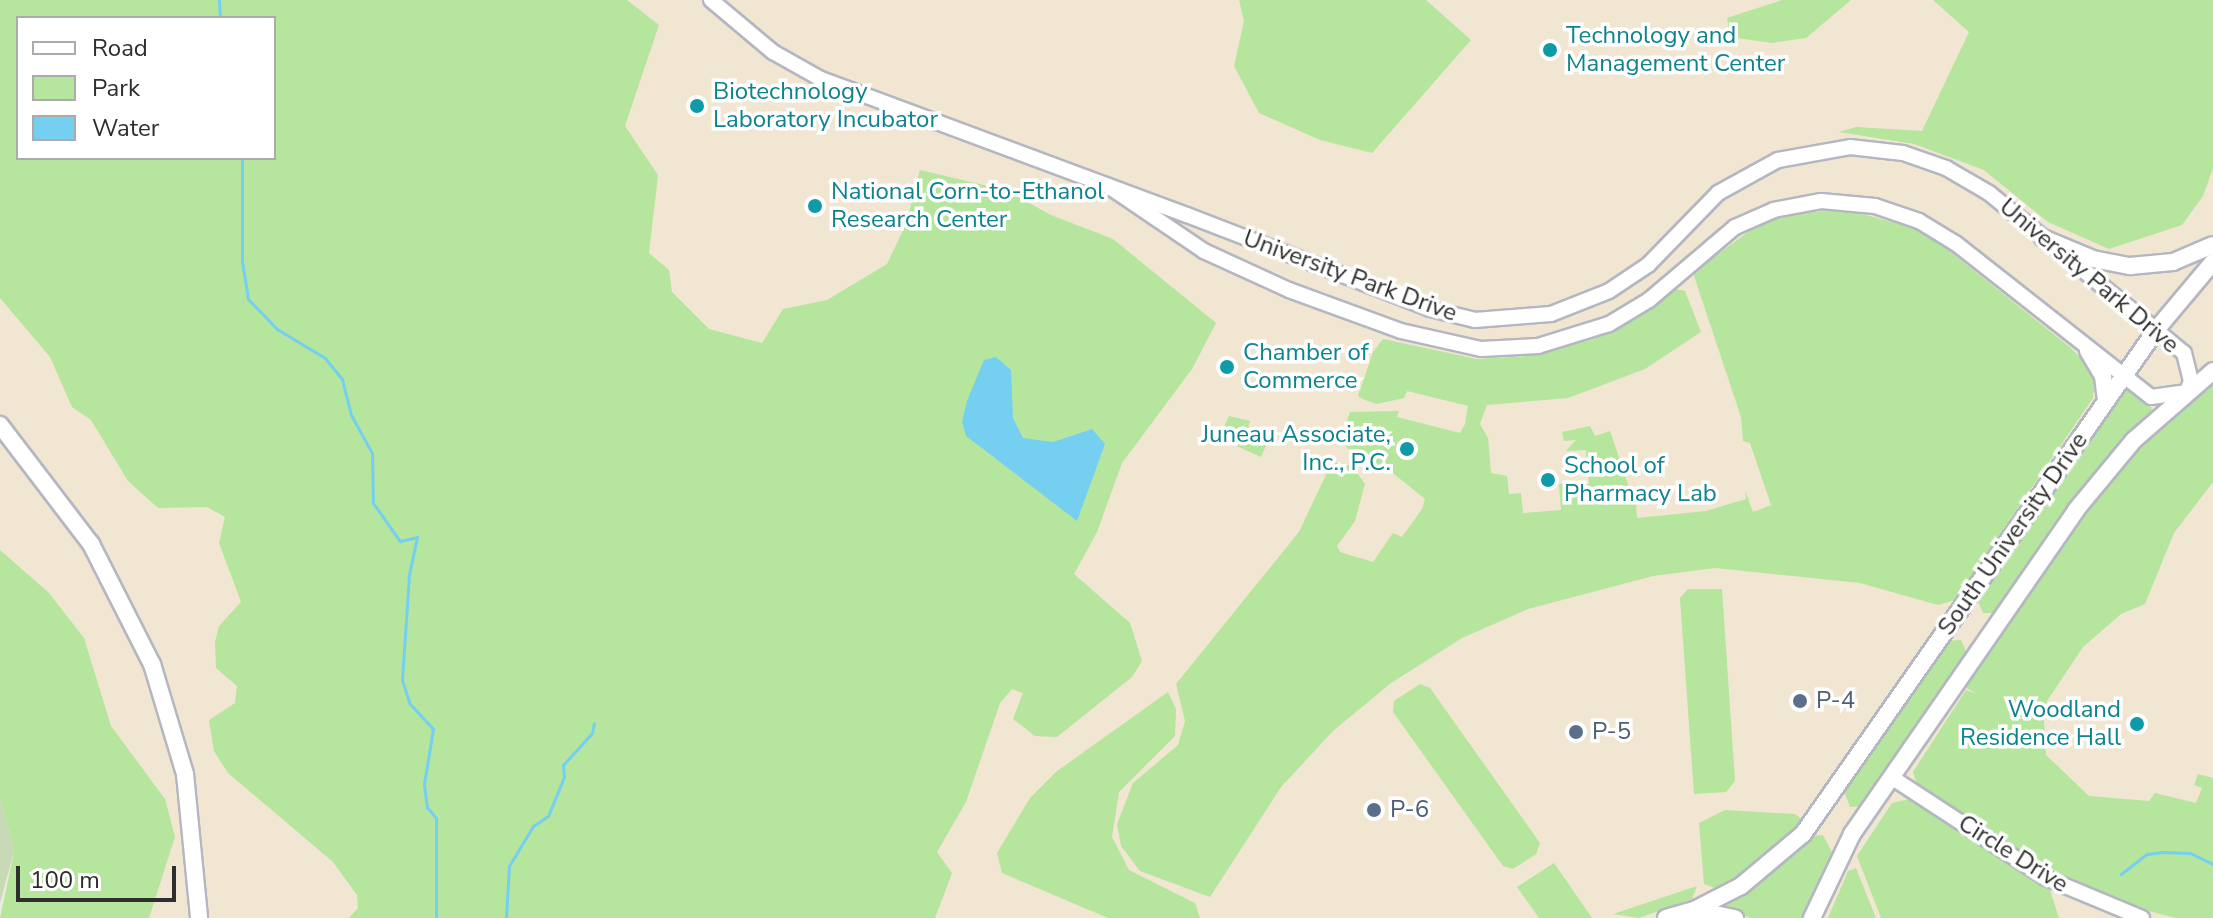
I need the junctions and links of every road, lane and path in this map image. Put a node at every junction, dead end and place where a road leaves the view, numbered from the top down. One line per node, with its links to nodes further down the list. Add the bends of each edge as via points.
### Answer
1 (711, 0): 2 (street, University Park Drive, via 773,52 821,79)
2 (1108, 186): 3 (street, University Park Drive, via 1430,309 1475,320 1525,319 1589,301 1648,265 1736,181 1778,160 1823,149 1878,148 1946,168 1989,193); 7 (street, University Park Drive, via 1204,251 1289,290 1401,331 1481,349 1538,346 1609,324 1649,300 1735,227 1774,210 1821,201 1875,206 1919,221 1955,243)
3 (2043, 238): 4 (main road, via 2093,259 2130,266 2173,262); 6 (street, University Park Drive)
4 (2213, 245)
5 (2213, 262): 6 (main road, South University Drive)
6 (2156, 330): 9 (main road, South University Drive); 10 (street, University Park Drive, via 2184,353 2192,373)
7 (2088, 351): 9 (street, University Park Drive); 11 (main road, via 2103,376)
8 (2213, 371): 10 (main road, South University Drive)
9 (2123, 376): 10 (street, University Park Drive, via 2151,397); 11 (main road, South University Drive)
10 (2187, 392): 13 (main road, South University Drive, via 2134,440 2076,510)
11 (2106, 401): 14 (main road, South University Drive, via 1820,812 1765,869)
12 (0, 425): 15 (main road, via 91,544 152,664 185,774)
13 (1891, 777): 18 (main road, South University Drive, via 1847,842); 19 (street, Circle Drive, via 2046,878)
14 (1694, 910): 16 (main road); 17 (main road)
15 (199, 918)
16 (1666, 918)
17 (1735, 918)
18 (1812, 918)
19 (2142, 918)

